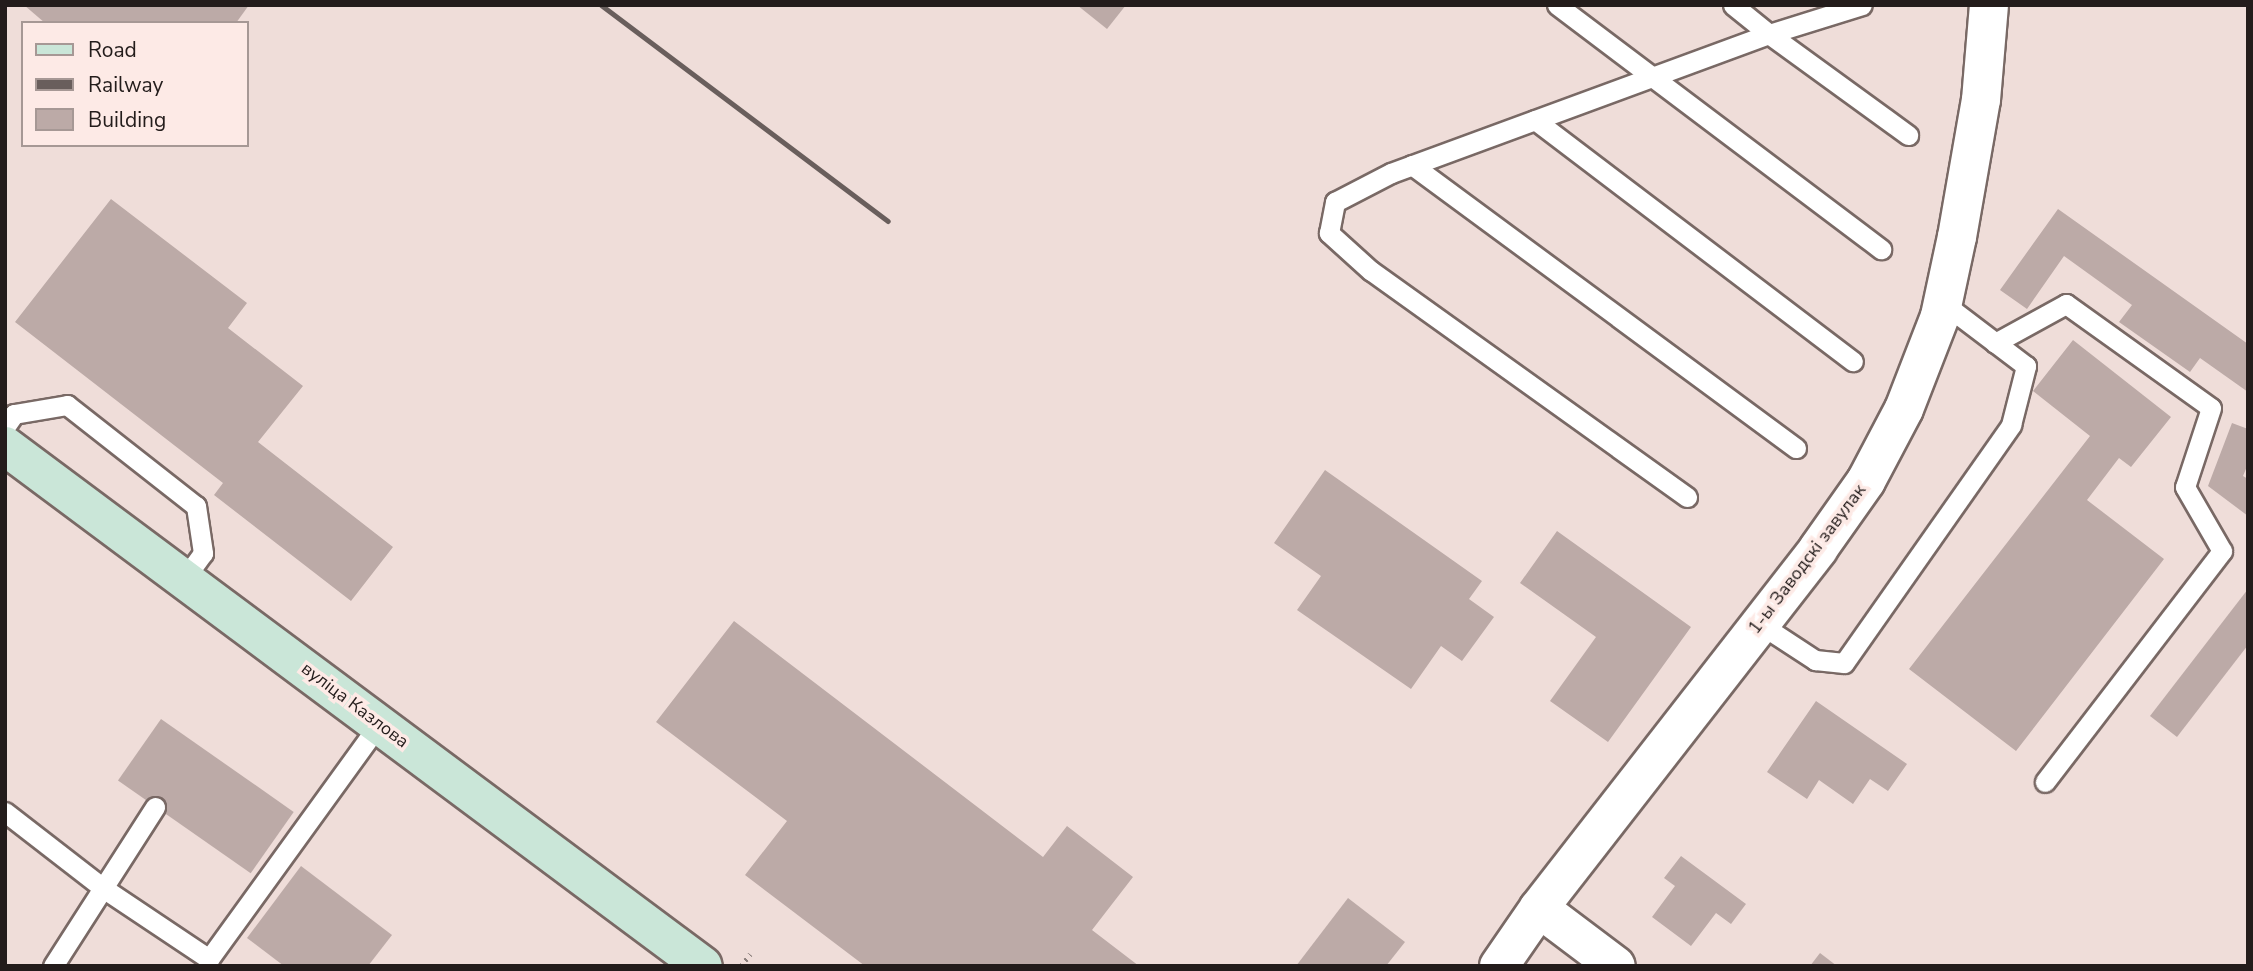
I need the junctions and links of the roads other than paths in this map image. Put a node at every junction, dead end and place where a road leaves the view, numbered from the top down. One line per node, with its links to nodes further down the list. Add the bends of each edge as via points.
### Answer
1 (1557, 5): 6 (lane)
2 (1733, 5): 5 (lane)
3 (1989, 5): 11 (street, 1-ы Заводскі завулак, via 1981,100)
4 (1866, 6): 5 (lane)
5 (1769, 34): 6 (lane); 8 (lane)
6 (1652, 77): 7 (lane); 10 (lane)
7 (1535, 120): 9 (lane); 13 (lane)
8 (1908, 135)
9 (1412, 165): 16 (lane); 17 (lane, via 1335,202 1329,233 1371,271)
10 (1881, 249)
11 (1943, 303): 12 (lane); 19 (street, 1-ы Заводскі завулак, via 1904,408 1866,481)
12 (1995, 343): 19 (lane, via 2026,366 2011,425 1844,663 1815,660); 21 (lane, via 2066,304 2211,408 2185,487 2222,551)
13 (1853, 361)
14 (5, 427): 18 (lane, via 14,414 67,405 196,506 204,553)
15 (5, 446): 18 (main road, вуліца Казлова)
16 (1796, 448)
17 (1687, 497)
18 (185, 578): 20 (main road, вуліца Казлова)
19 (1760, 624): 25 (street, 1-ы Заводскі завулак)
20 (380, 723): 24 (lane, via 209,959); 27 (main road, вуліца Казлова)
21 (2045, 782)
22 (155, 807): 24 (lane)
23 (5, 813): 24 (lane)
24 (103, 888): 26 (lane)
25 (1539, 908): 28 (street, 1-ы Заводскі завулак); 29 (street)
26 (53, 966)
27 (703, 966)
28 (1499, 966)
29 (1616, 966)

